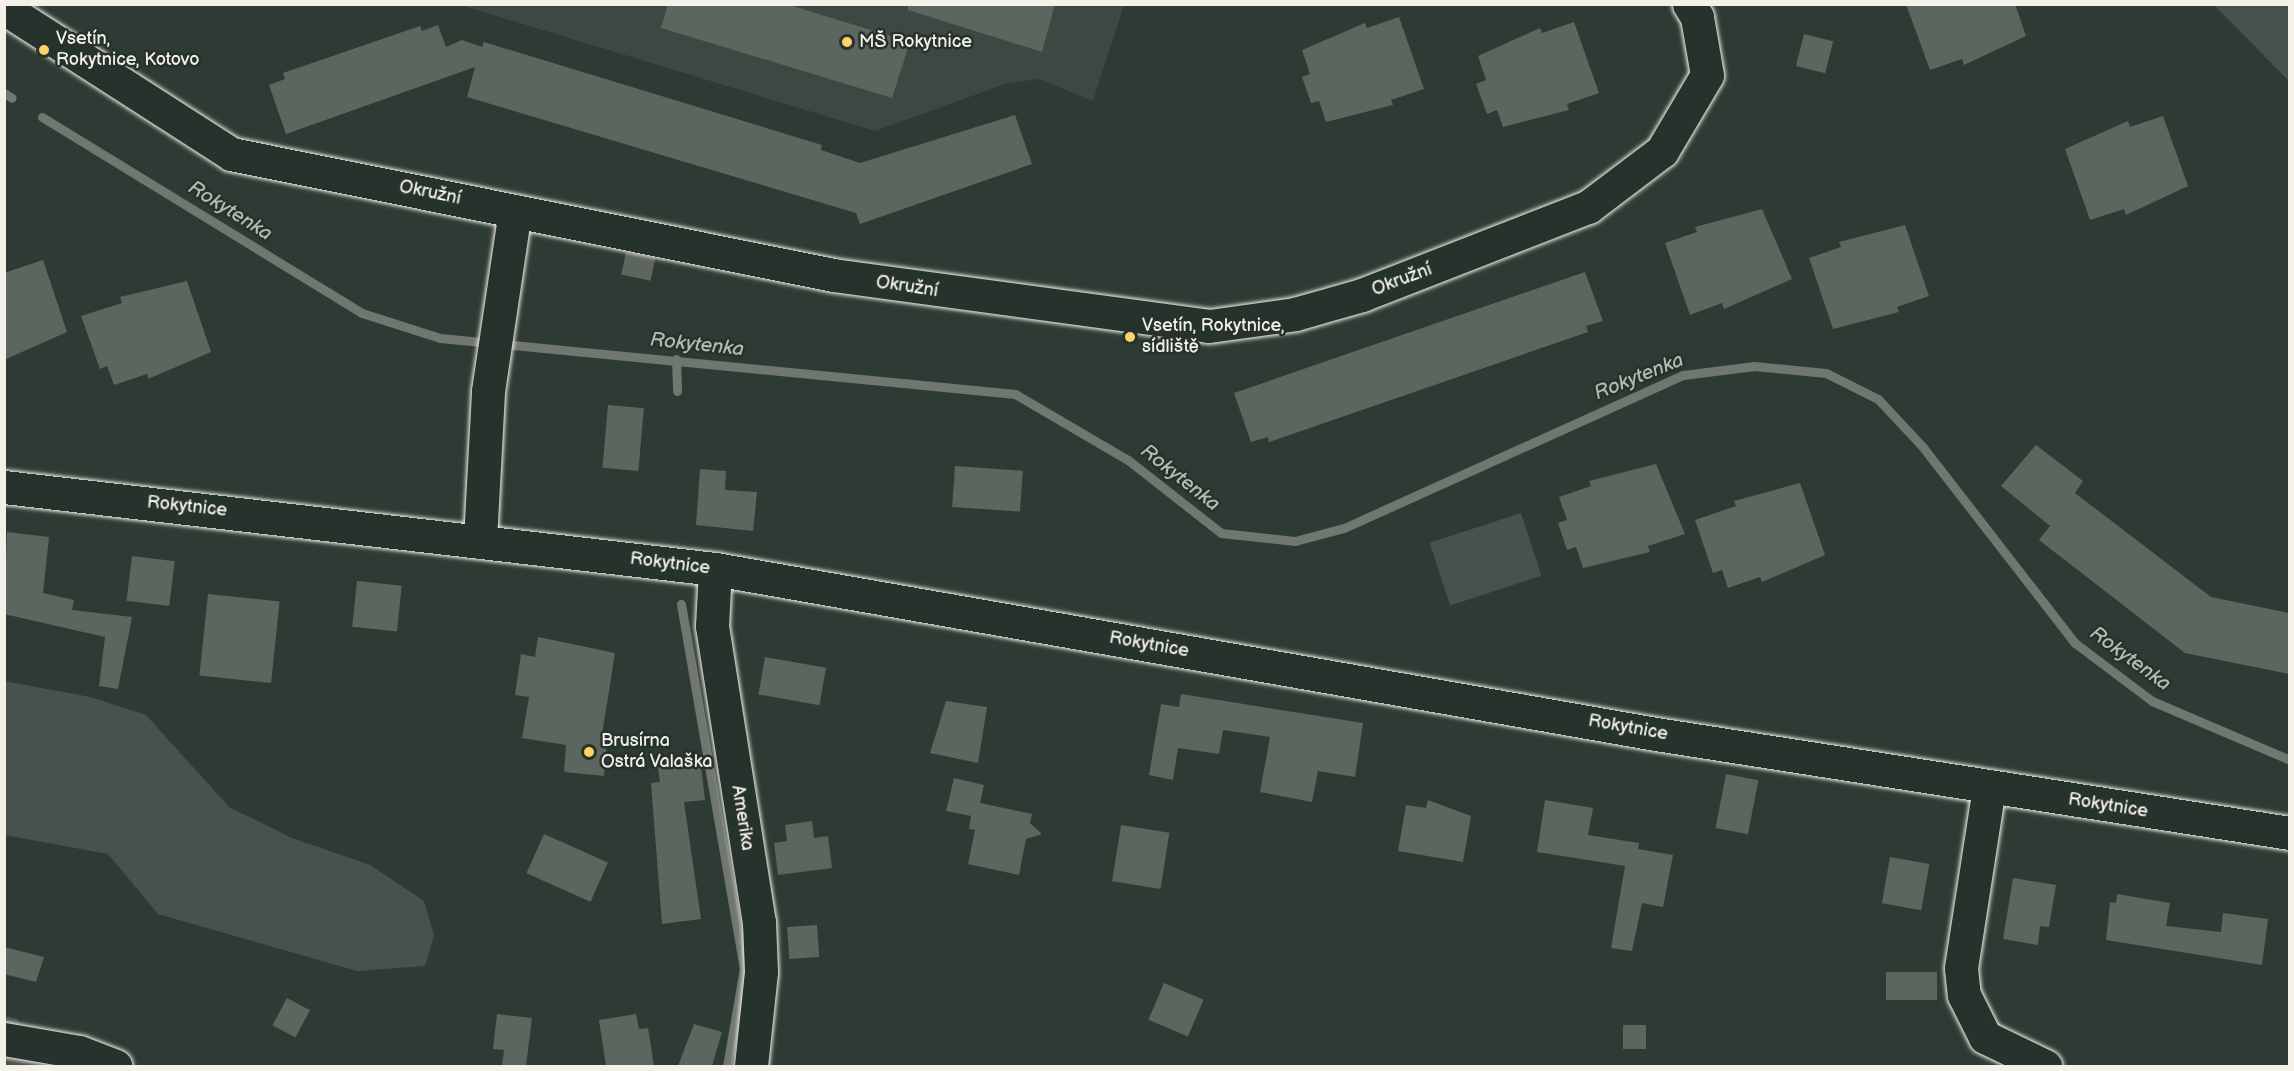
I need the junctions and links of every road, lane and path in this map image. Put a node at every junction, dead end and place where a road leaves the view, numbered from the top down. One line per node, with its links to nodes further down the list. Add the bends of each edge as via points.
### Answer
1 (1689, 4): 3 (street, Okružní, via 1697,17 1707,75 1662,151 1561,221 1362,295 1295,314 1209,326 1043,308 833,275)
2 (4, 8): 3 (street, Okružní, via 231,154)
3 (515, 211): 5 (street, via 489,391)
4 (4, 487): 5 (street, Rokytnice)
5 (480, 540): 6 (street, Rokytnice)
6 (716, 569): 7 (street, Rokytnice); 11 (street, Amerika, via 712,626 759,922 762,972)
7 (1989, 787): 8 (street, Rokytnice); 12 (street, via 1961,968 1964,995 1985,1037)
8 (2289, 833)
9 (4, 1039): 10 (street, via 79,1052)
10 (115, 1066)
11 (751, 1066)
12 (2045, 1066)

